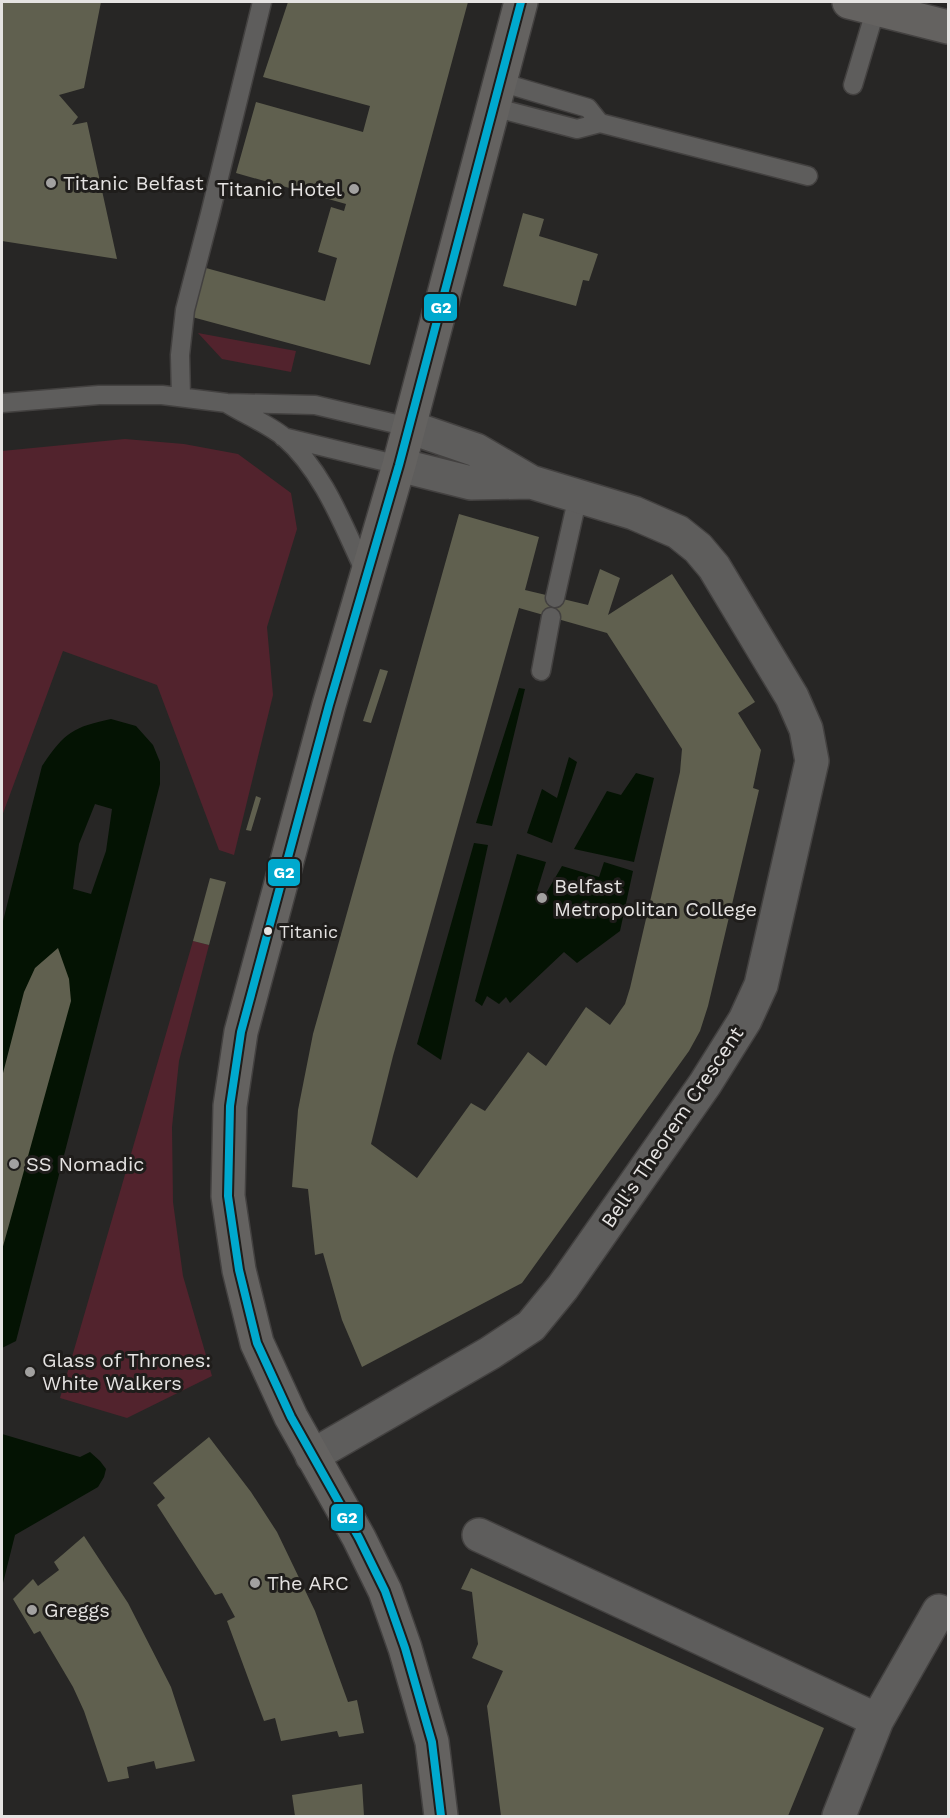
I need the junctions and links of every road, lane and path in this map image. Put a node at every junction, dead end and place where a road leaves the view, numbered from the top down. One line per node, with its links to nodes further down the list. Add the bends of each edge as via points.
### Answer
1 (262, 2): 9 (lane, via 185,310)
2 (521, 2): 6 (street)
3 (862, 5): 4 (street); 5 (lane)
4 (948, 27)
5 (853, 85)
6 (496, 94): 7 (lane, via 577,129); 7 (lane, via 588,108); 12 (street)
7 (600, 123): 8 (lane)
8 (808, 176)
9 (181, 397): 10 (lane, via 99,394); 11 (lane)
10 (2, 403)
11 (227, 403): 12 (lane, via 315,405); 13 (lane)
12 (409, 427): 14 (street); 15 (street, Bell's Theorem Crescent, via 476,450)
13 (283, 437): 14 (lane); 17 (lane, via 313,470)
14 (399, 465): 15 (street, Bell's Theorem Crescent, via 471,483); 17 (street)
15 (531, 482): 16 (street, Bell's Theorem Crescent)
16 (578, 496): 18 (lane); 21 (street, Bell's Theorem Crescent, via 678,532 698,548 714,567 792,697 806,729 812,761 761,985 745,1020 705,1084 563,1287 531,1326)
17 (367, 577): 21 (street, via 241,1032 230,1106 228,1196 241,1281 257,1343)
18 (555, 598)
19 (551, 617): 20 (lane)
20 (541, 671)
21 (312, 1456): 25 (street, via 385,1591 432,1742)
22 (479, 1535): 24 (street)
23 (939, 1611): 24 (street)
24 (877, 1720): 26 (street)
25 (441, 1816)
26 (839, 1816)

